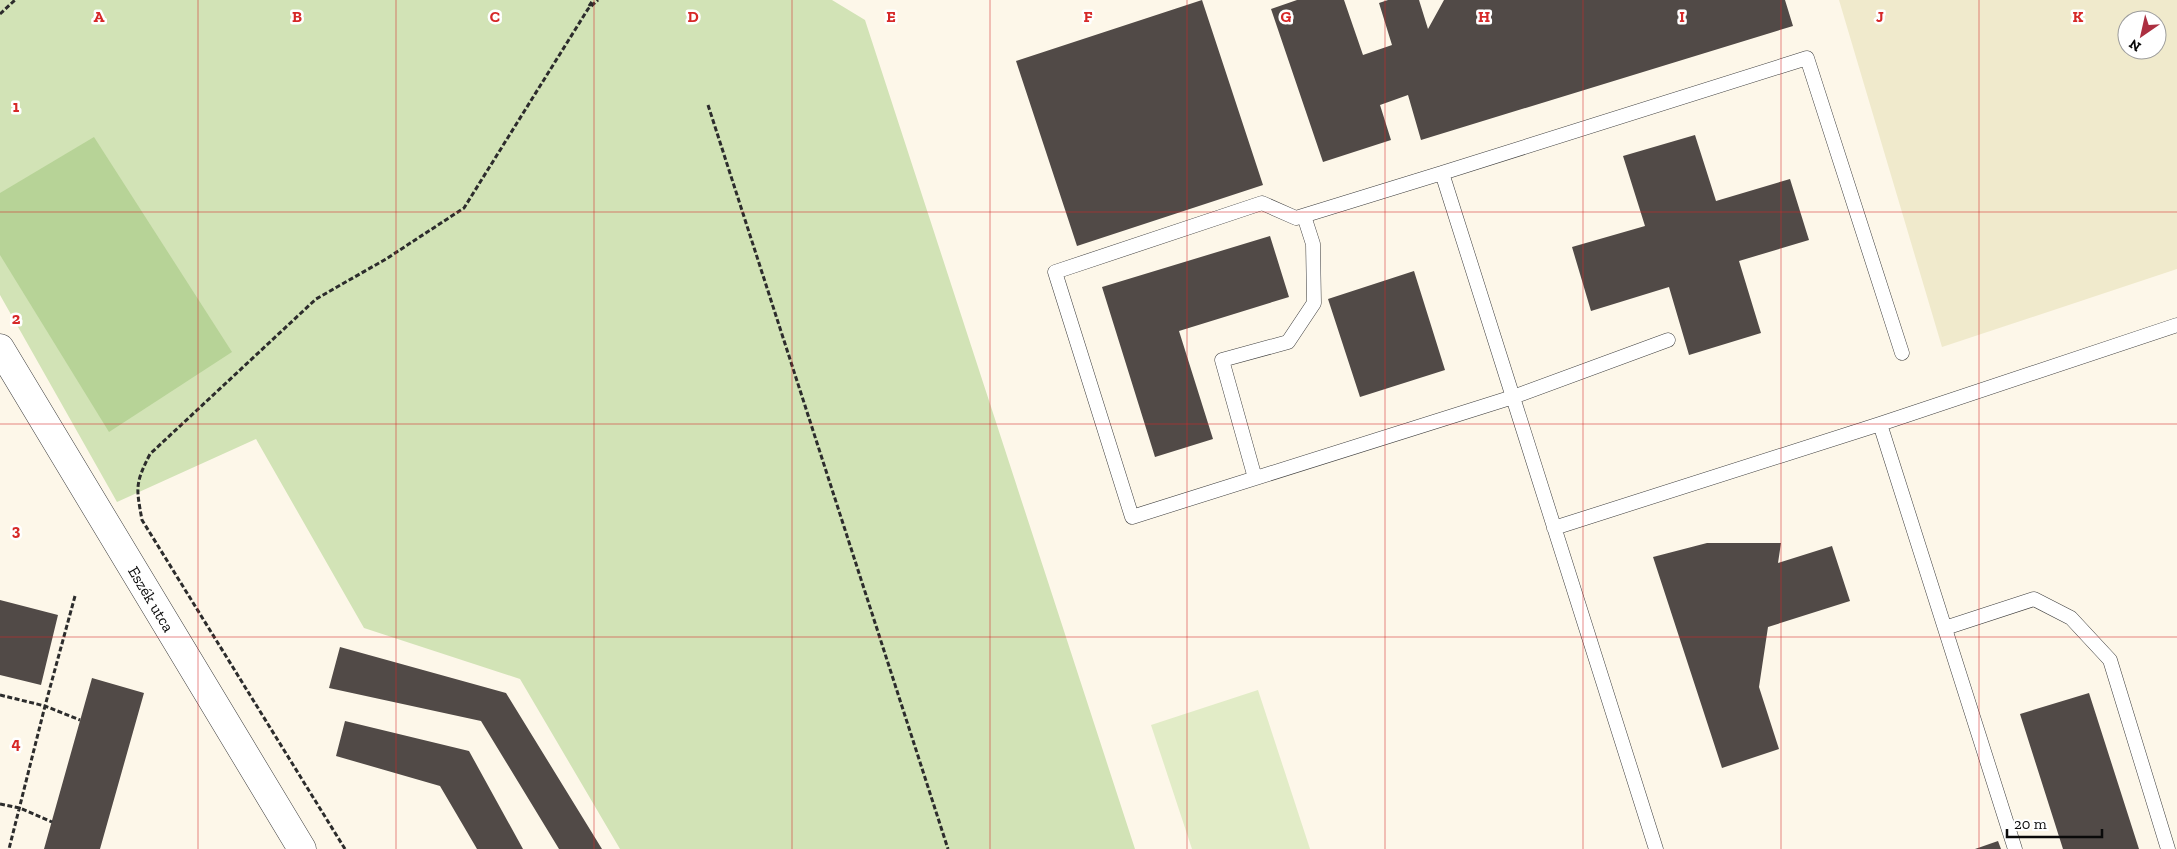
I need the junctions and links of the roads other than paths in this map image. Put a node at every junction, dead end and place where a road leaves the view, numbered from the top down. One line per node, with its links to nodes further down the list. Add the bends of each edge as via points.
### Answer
1 (1442, 173): 2 (lane); 6 (lane, via 1807,58); 7 (lane)
2 (1304, 216): 9 (lane, via 1313,244 1314,303 1288,342 1222,360); 9 (lane, via 1296,218 1262,202 1055,272 1132,517)
3 (2177, 325): 8 (lane)
4 (1668, 340): 7 (lane)
5 (0, 348): 12 (street, Eszék utca)
6 (1902, 353)
7 (1513, 397): 9 (lane); 10 (lane)
8 (1880, 424): 10 (lane); 11 (lane)
9 (1255, 478)
10 (1554, 528): 13 (lane)
11 (1945, 628): 14 (lane); 15 (lane, via 2034,599 2070,618 2110,660)
12 (302, 849)
13 (1656, 849)
14 (2015, 849)
15 (2168, 849)

